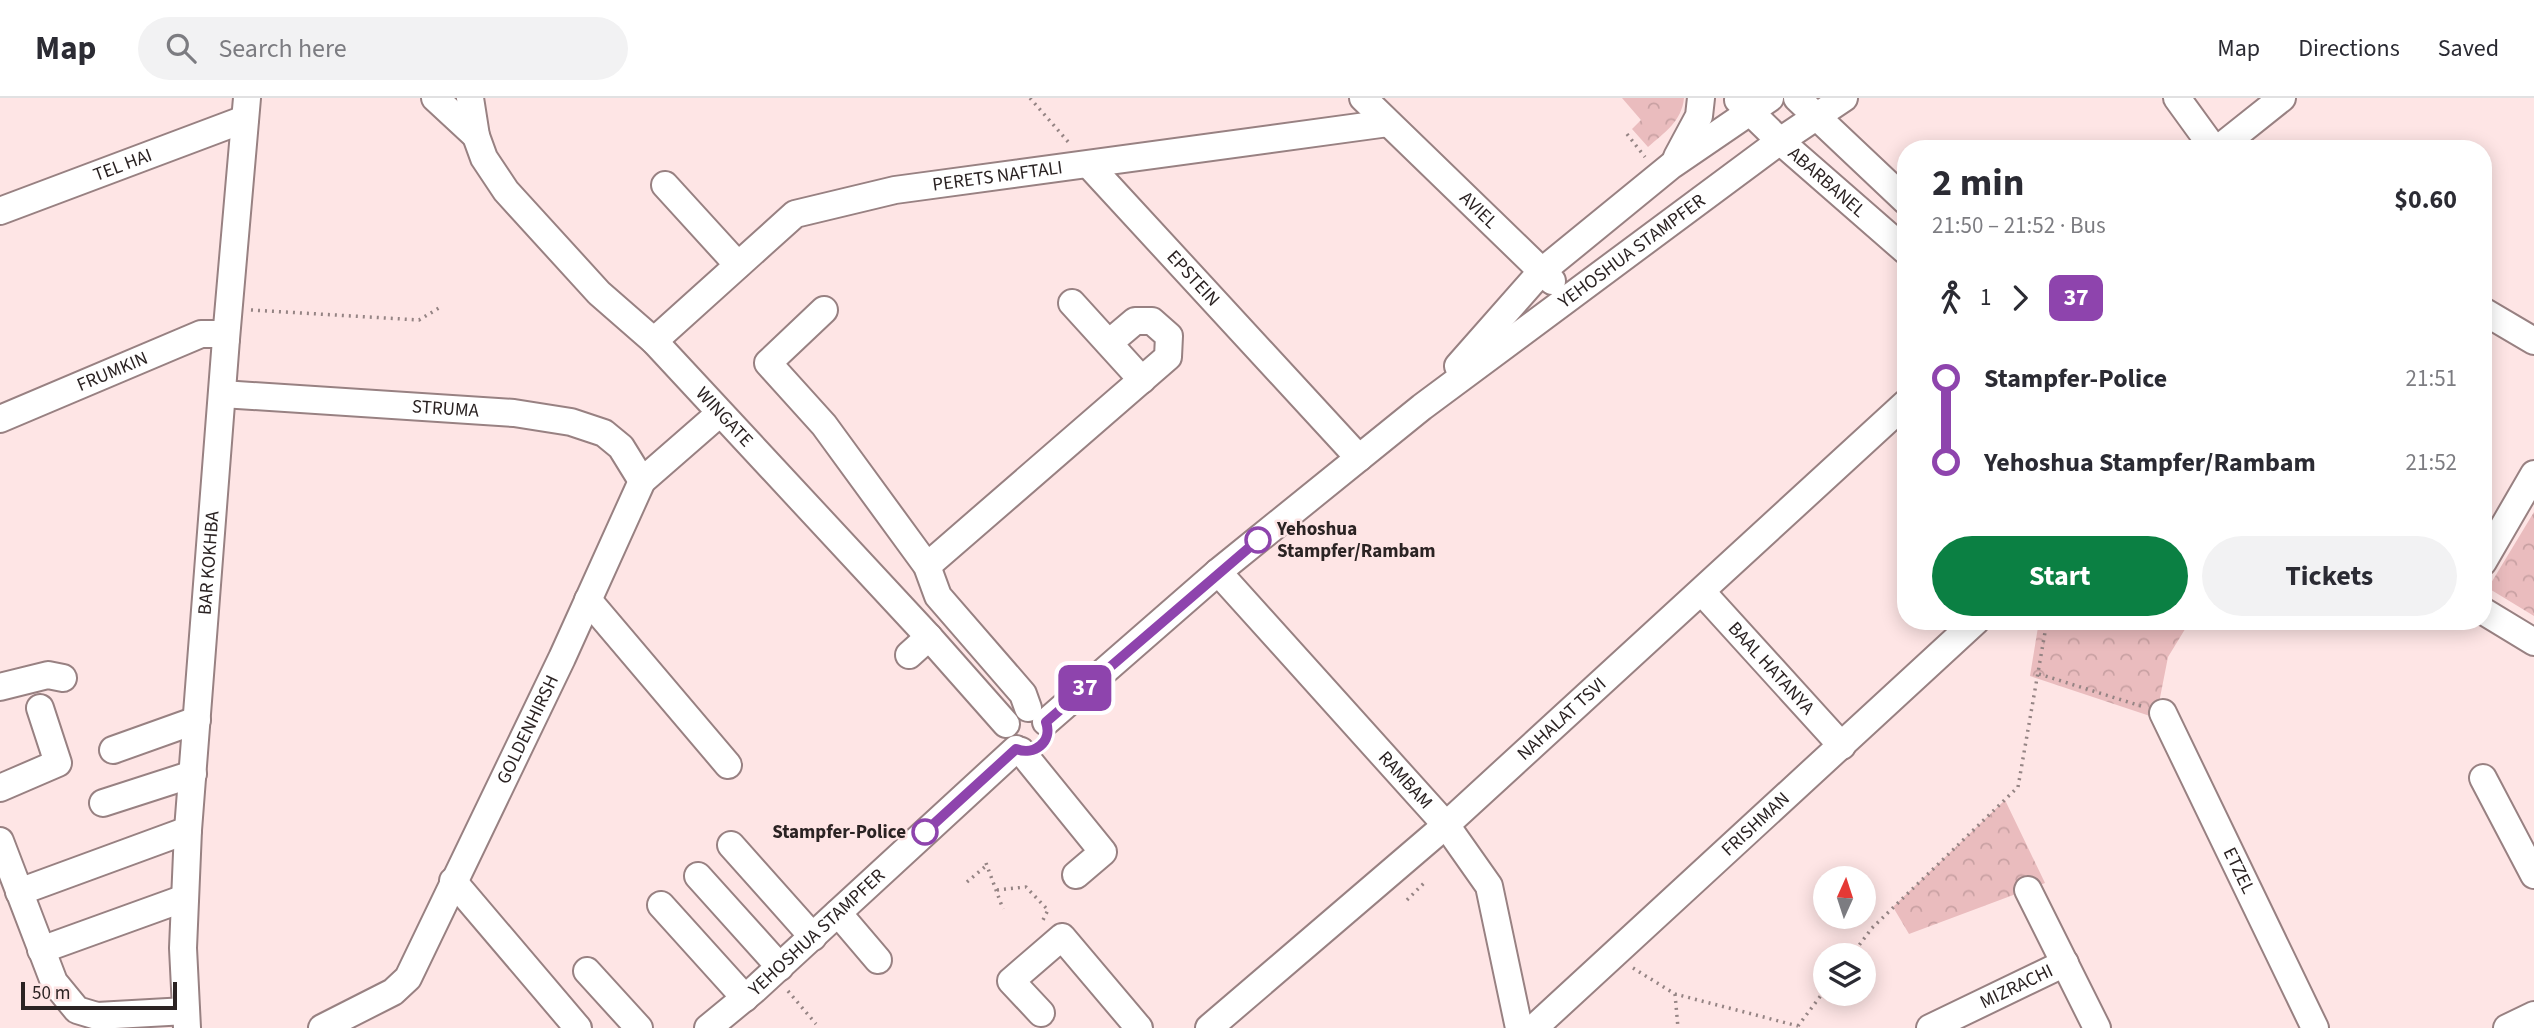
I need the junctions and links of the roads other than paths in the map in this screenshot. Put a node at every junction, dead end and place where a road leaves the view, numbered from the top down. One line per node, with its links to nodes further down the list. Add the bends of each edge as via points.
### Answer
1 (435, 98): 13 (street)
2 (470, 98): 13 (street, WINGATE)
3 (1363, 98): 12 (street, AVIEL)
4 (1701, 98): 18 (street, via 1696,123)
5 (1797, 98): 11 (street, ABARBANEL)
6 (1844, 98): 11 (street, YEHOSHUA STAMPFER)
7 (2177, 98): 14 (street)
8 (2282, 98): 15 (street)
9 (1752, 103): 16 (street, ABARBANEL); 18 (street, YEHOSHUA STAMPFER)
10 (246, 109): 21 (street, TEL HAI); 29 (street, BAR KOKHBA)
11 (1815, 117): 16 (street, YEHOSHUA STAMPFER); 20 (street, ABARBANEL)
12 (1388, 124): 17 (street, PERETS NAFTALI); 24 (street, AVIEL)
13 (476, 136): 30 (street, WINGATE, via 484,158 506,191 599,293)
14 (2209, 140)
15 (2228, 140)
16 (1780, 141): 22 (street, ABARBANEL); 25 (street, YEHOSHUA STAMPFER)
17 (1089, 165): 23 (street, PERETS NAFTALI, via 895,190 795,214); 39 (street, EPSTEIN)
18 (1665, 170): 24 (street, YEHOSHUA STAMPFER)
19 (665, 185): 23 (street)
20 (1897, 193)
21 (0, 211)
22 (1897, 243)
23 (738, 265): 30 (street, PERETS NAFTALI)
24 (1541, 272): 25 (street, AVIEL); 35 (street, YEHOSHUA STAMPFER)
25 (1570, 296): 35 (street, YEHOSHUA STAMPFER)
26 (1072, 303): 32 (street)
27 (824, 310): 43 (street, via 768,362 824,425)
28 (2492, 316): 31 (street)
29 (226, 339): 34 (street, BAR KOKHBA); 38 (street, FRUMKIN, via 201,334)
30 (654, 341): 37 (street, WINGATE)
31 (2534, 341)
32 (1109, 344): 33 (street); 33 (street, via 1135,321 1152,321 1169,336 1168,357)
33 (1142, 380): 43 (street)
34 (222, 394): 41 (street, STRUMA, via 514,413 570,422 604,433 621,447); 57 (street, BAR KOKHBA)
35 (1422, 407): 39 (street, YEHOSHUA STAMPFER)
36 (1897, 410): 45 (street, NAHALAT TSVI)
37 (720, 413): 41 (street, GOLDENHIRSH); 49 (street, WINGATE)
38 (0, 419)
39 (1359, 458): 44 (street, YEHOSHUA STAMPFER)
40 (2534, 474): 42 (street)
41 (642, 481): 46 (street, GOLDENHIRSH)
42 (2492, 546)
43 (927, 566): 56 (street, via 938,596)
44 (1218, 572): 56 (street, YEHOSHUA STAMPFER); 67 (street, RAMBAM)
45 (1702, 592): 59 (street, BAAL HATANYA); 67 (street, NAHALAT TSVI)
46 (586, 605): 62 (street); 74 (street, GOLDENHIRSH)
47 (2492, 616): 50 (street)
48 (1966, 630): 59 (street, FRISHMAN)
49 (929, 637): 51 (street); 58 (street, WINGATE)
50 (2534, 642)
51 (909, 655)
52 (63, 678): 53 (street, via 48,675)
53 (0, 687)
54 (40, 708): 65 (street, via 58,764)
55 (2163, 713): 103 (street, ETZEL)
56 (1037, 715): 58 (street, via 1014,712); 61 (street, via 1048,735 1045,742 1034,750)
57 (197, 720): 60 (street); 63 (street, BAR KOKHBA)
58 (1006, 724): 61 (street, via 1007,738)
59 (1842, 746): 88 (street, FRISHMAN)
60 (113, 750)
61 (1019, 750): 71 (street, via 1103,852); 79 (street, YEHOSHUA STAMPFER)
62 (724, 768)
63 (193, 774): 66 (street); 68 (street, BAR KOKHBA)
64 (2483, 778): 72 (street)
65 (0, 788)
66 (103, 803)
67 (1446, 825): 86 (street, RAMBAM, via 1489,886); 98 (street, NAHALAT TSVI)
68 (188, 830): 76 (street); 77 (street, BAR KOKHBA)
69 (0, 841): 76 (street)
70 (731, 845): 80 (street)
71 (1076, 875)
72 (2534, 875)
73 (698, 876): 84 (street)
74 (453, 881): 93 (street, GOLDENHIRSH, via 408,978 393,992); 94 (street)
75 (2028, 891): 83 (street)
76 (19, 892): 81 (street)
77 (185, 898): 81 (street); 92 (street, BAR KOKHBA)
78 (661, 905): 87 (street)
79 (838, 913): 80 (street, YEHOSHUA STAMPFER); 82 (street)
80 (813, 937): 84 (street, YEHOSHUA STAMPFER)
81 (41, 950): 91 (street)
82 (878, 960)
83 (2065, 963): 101 (street, MIZRACHI); 102 (street)
84 (776, 970): 87 (street, YEHOSHUA STAMPFER)
85 (587, 971): 95 (street)
86 (1510, 988): 88 (street, via 1521,1003); 99 (street, RAMBAM)
87 (745, 998): 96 (street, YEHOSHUA STAMPFER)
88 (1555, 1008): 100 (street, FRISHMAN)
89 (1041, 1013): 97 (street, via 1011,981 1062,937)
90 (2534, 1015): 104 (street)
91 (76, 1019): 92 (street)
92 (186, 1019)
93 (322, 1028)
94 (578, 1028)
95 (639, 1028)
96 (708, 1028)
97 (1139, 1028)
98 (1209, 1028)
99 (1519, 1028)
100 (1534, 1028)
101 (1930, 1028)
102 (2097, 1028)
103 (2315, 1028)
104 (2507, 1028)

